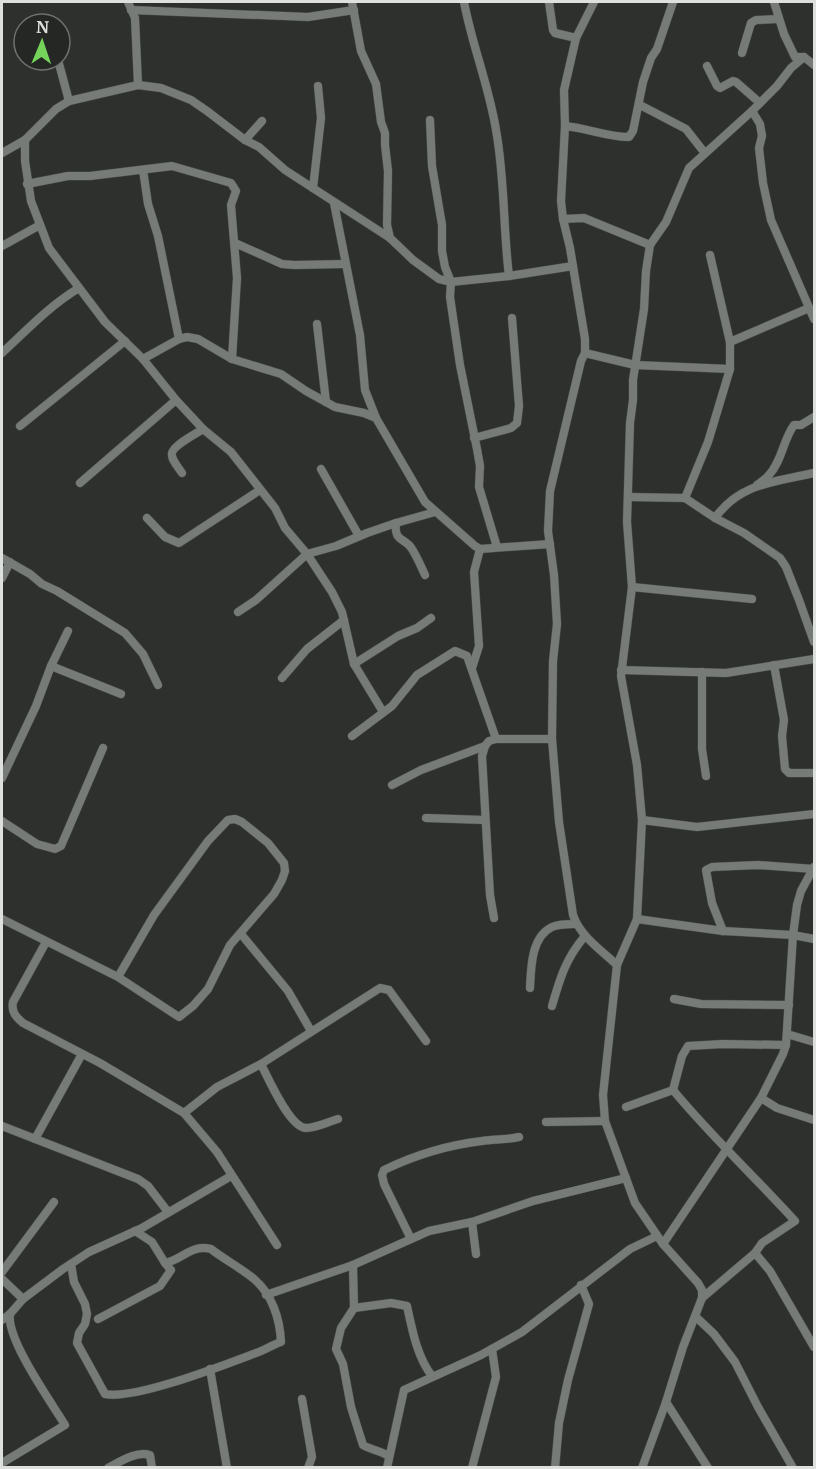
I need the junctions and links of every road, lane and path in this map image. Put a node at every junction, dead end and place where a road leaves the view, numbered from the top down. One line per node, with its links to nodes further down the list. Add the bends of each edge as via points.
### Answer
1 (464, 2): 41 (street, via 496,132 504,187)
2 (549, 2): 9 (street, via 555,33)
3 (594, 2): 9 (street)
4 (673, 2): 19 (street, via 643,82)
5 (774, 2): 8 (street)
6 (130, 6): 7 (street, via 308,17); 15 (street, via 135,18)
7 (353, 6): 34 (street, via 361,51 376,84 386,133)
8 (778, 19): 10 (street, via 751,23); 11 (street, via 795,57)
9 (576, 38): 23 (street, via 564,90)
10 (742, 53)
11 (804, 57): 12 (street); 18 (street)
12 (814, 65)
13 (707, 66): 18 (street, via 717,86 734,81)
14 (61, 72): 17 (street)
15 (138, 85): 17 (street); 25 (street, via 161,88 191,100)
16 (318, 86): 30 (street, via 321,118)
17 (69, 101): 24 (street)
18 (759, 103): 20 (street)
19 (640, 105): 23 (street, via 628,138); 26 (street, via 686,129)
20 (752, 111): 26 (street); 44 (street, via 760,124 763,183 771,220)
21 (430, 120): 42 (street, via 442,251)
22 (262, 121): 25 (street)
23 (565, 126): 32 (street)
24 (25, 140): 27 (street); 29 (street)
25 (245, 140): 30 (street)
26 (704, 152): 36 (street, via 689,168 666,222)
27 (2, 153)
28 (143, 170): 29 (street, via 68,176); 35 (street, via 172,166 231,183 236,191 231,205); 48 (street)
29 (27, 184): 33 (street)
30 (313, 188): 31 (street)
31 (334, 203): 34 (street); 39 (street)
32 (562, 219): 36 (street, via 584,218); 40 (street)
33 (40, 225): 37 (street); 43 (street, via 49,248)
34 (390, 238): 42 (street, via 439,279)
35 (234, 243): 39 (street, via 282,264); 54 (street, via 237,278)
36 (650, 245): 55 (street)
37 (2, 246)
38 (710, 255): 50 (street)
39 (345, 264): 60 (street, via 360,335 365,390)
40 (573, 266): 41 (street); 52 (street)
41 (509, 276): 42 (street)
42 (451, 282): 63 (street, via 459,365)
43 (79, 288): 49 (street); 51 (street)
44 (809, 308): 46 (street); 50 (street)
45 (512, 318): 63 (street, via 517,423)
46 (814, 319)
47 (317, 324): 58 (street)
48 (179, 339): 53 (street); 54 (street, via 198,339)
49 (124, 340): 53 (street); 61 (street)
50 (730, 342): 56 (street)
51 (2, 352)
52 (585, 352): 55 (street); 77 (street, via 550,491)
53 (143, 359): 57 (street)
54 (232, 359): 58 (street, via 281,374)
55 (635, 365): 56 (street); 70 (street)
56 (730, 369): 71 (street, via 708,442)
57 (176, 400): 62 (street); 67 (street)
58 (326, 402): 60 (street)
59 (814, 417): 68 (street, via 794,425 770,475)
60 (376, 418): 72 (street)
61 (21, 426)
62 (203, 429): 65 (street, via 172,451); 69 (street, via 231,452)
63 (474, 438): 78 (street, via 480,466 479,487)
64 (321, 469): 76 (street)
65 (182, 473)
66 (814, 473): 68 (street)
67 (80, 483)
68 (754, 487): 74 (street, via 740,493)
69 (260, 490): 73 (street, via 179,543 165,537); 80 (street)
70 (628, 497): 71 (street); 85 (street)
71 (685, 498): 74 (street)
72 (435, 512): 75 (street); 79 (street)
73 (147, 518)
74 (715, 519): 91 (street, via 780,558)
75 (396, 523): 76 (street); 83 (street, via 399,540 411,545)
76 (359, 536): 80 (street)
77 (550, 544): 78 (street); 107 (street, via 557,624)
78 (497, 546): 79 (street)
79 (480, 549): 92 (street, via 474,572 479,624)
80 (307, 554): 87 (street); 89 (street, via 332,592)
81 (2, 558): 82 (street)
82 (10, 562): 84 (street); 102 (street, via 125,633 143,654)
83 (425, 575)
84 (2, 578)
85 (632, 587): 86 (street); 99 (street)
86 (752, 599)
87 (238, 612)
88 (431, 618): 95 (street)
89 (344, 620): 95 (street); 101 (street, via 307,649)
90 (68, 631): 97 (street)
91 (814, 642)
92 (477, 655): 93 (street); 98 (street)
93 (467, 656): 98 (street); 104 (street, via 455,651 424,670)
94 (814, 659): 96 (street)
95 (354, 664): 104 (street)
96 (774, 665): 100 (street, via 726,673); 110 (street, via 784,720 785,769 789,773)
97 (51, 666): 103 (street); 112 (street)
98 (472, 668): 106 (street)
99 (621, 670): 100 (street); 117 (street)
100 (702, 672): 111 (street)
101 (282, 678)
102 (158, 685)
103 (120, 694)
104 (383, 712): 105 (street)
105 (352, 736)
106 (496, 739): 107 (street); 108 (street)
107 (552, 739): 123 (street, via 559,822)
108 (484, 746): 113 (street); 116 (street)
109 (103, 748): 118 (street, via 61,846 55,849 37,844)
110 (814, 773)
111 (706, 777)
112 (2, 778)
113 (392, 785)
114 (814, 814): 117 (street, via 697,827)
115 (426, 818): 116 (street)
116 (486, 820): 120 (street)
117 (642, 820): 122 (street)
118 (2, 821)
119 (814, 868): 124 (street, via 758,865 706,870 712,903); 126 (street, via 798,899)
120 (494, 918)
121 (2, 919): 129 (street)
122 (637, 919): 124 (street); 130 (street)
123 (576, 924): 127 (street); 132 (street, via 553,926 540,937 532,954)
124 (723, 931): 126 (street)
125 (241, 934): 131 (street, via 230,945 208,989 179,1017); 131 (street, via 279,887 285,871 284,863 268,843 235,819 221,825 195,858 154,915); 136 (street, via 288,991)
126 (793, 935): 128 (street); 134 (street)
127 (585, 936): 130 (street); 135 (street, via 571,953)
128 (814, 939)
129 (46, 942): 131 (street); 141 (street, via 18,991 13,1012 23,1023)
130 (617, 965): 150 (street, via 603,1095)
131 (117, 977)
132 (530, 988)
133 (674, 999): 134 (street, via 701,1004)
134 (789, 1005): 137 (street)
135 (552, 1006)
136 (311, 1031): 138 (street, via 380,988 388,990); 142 (street)
137 (787, 1034): 139 (street); 140 (street)
138 (426, 1041)
139 (814, 1041)
140 (786, 1045): 143 (street, via 687,1046); 144 (street)
141 (82, 1054): 146 (street); 153 (street)
142 (261, 1064): 146 (street, via 217,1087); 147 (street, via 295,1124 314,1127)
143 (673, 1090): 145 (street); 154 (street)
144 (761, 1098): 148 (street, via 777,1108); 154 (street)
145 (626, 1107)
146 (184, 1113): 155 (street, via 217,1152)
147 (338, 1119)
148 (814, 1120)
149 (546, 1122): 150 (street)
150 (605, 1122): 156 (street)
151 (2, 1126): 153 (street)
152 (519, 1137): 162 (street, via 441,1148 384,1170 384,1184)
153 (35, 1139): 158 (street, via 138,1179)
154 (726, 1150): 163 (street); 165 (street, via 795,1221 762,1243)
155 (231, 1176): 158 (street); 164 (street)
156 (626, 1178): 159 (street); 161 (street, via 635,1203)
157 (54, 1202): 170 (street)
158 (168, 1212): 160 (street)
159 (472, 1222): 162 (street); 166 (street)
160 (135, 1230): 167 (street, via 152,1242); 168 (street)
161 (657, 1236): 163 (street); 172 (street, via 630,1249)
162 (411, 1239): 169 (street)
163 (663, 1244): 174 (street, via 698,1283)
164 (278, 1245)
165 (755, 1253): 174 (street); 181 (street, via 770,1271)
166 (476, 1254)
167 (165, 1263): 173 (street, via 195,1248 211,1249 255,1280); 179 (street, via 171,1270 160,1286)
168 (71, 1264): 175 (street); 184 (street, via 87,1314 77,1343 105,1394 132,1394)
169 (353, 1265): 173 (street); 176 (street)
170 (2, 1272)
171 (2, 1279): 175 (street)
172 (581, 1285): 182 (street, via 546,1315); 197 (street, via 589,1304 559,1423)
173 (266, 1295): 184 (street, via 275,1308 281,1342)
174 (702, 1298): 178 (street)
175 (24, 1299): 177 (street)
176 (354, 1308): 183 (street, via 391,1303 407,1306); 189 (street, via 341,1328 336,1349 363,1445)
177 (10, 1314): 180 (street); 190 (street, via 18,1347 65,1425)
178 (696, 1317): 188 (street); 200 (street, via 735,1362)
179 (98, 1319)
180 (2, 1320)
181 (814, 1347)
182 (492, 1349): 185 (street); 196 (street, via 496,1377)
183 (425, 1367): 185 (street); 186 (street)
184 (210, 1369): 193 (street)
185 (432, 1376): 186 (street)
186 (416, 1383): 189 (street, via 404,1390)
187 (302, 1399): 194 (street, via 312,1457)
188 (666, 1402): 198 (street); 199 (street)
189 (389, 1456): 195 (street)
190 (2, 1463)
191 (108, 1467): 192 (street, via 142,1453 150,1455)
192 (152, 1467)
193 (227, 1467)
194 (308, 1467)
195 (387, 1467)
196 (472, 1467)
197 (555, 1467)
198 (642, 1467)
199 (708, 1467)
200 (793, 1467)

